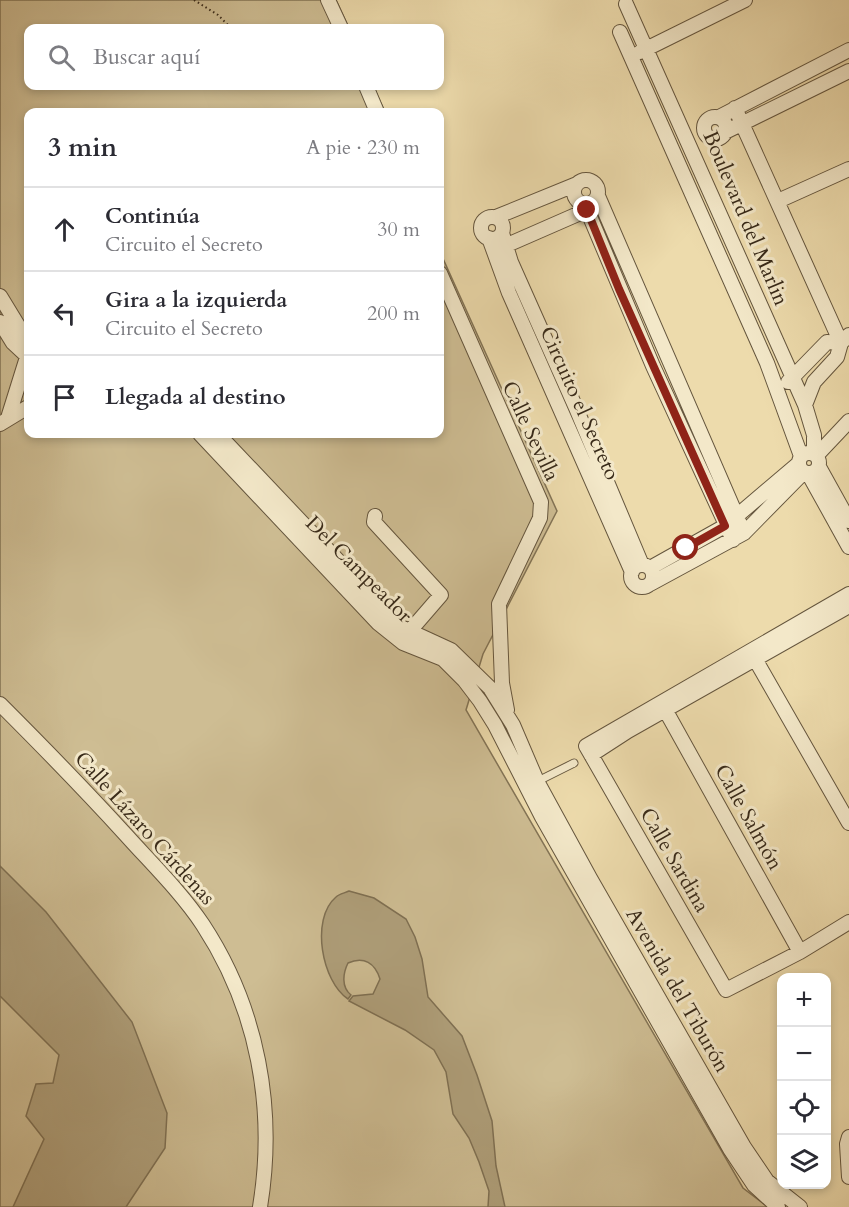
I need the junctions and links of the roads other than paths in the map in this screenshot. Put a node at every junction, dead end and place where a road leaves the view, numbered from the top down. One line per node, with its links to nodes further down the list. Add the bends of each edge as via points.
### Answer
1 (328, 0): 4 (street)
2 (745, 0): 6 (street)
3 (626, 4): 6 (street, Boulevard del Marlin)
4 (339, 24)
5 (620, 32): 8 (street, Boulevard del Marlin)
6 (648, 48): 8 (street); 16 (street, Boulevard del Marlin)
7 (844, 53): 9 (street); 12 (street)
8 (635, 61): 17 (street, Boulevard del Marlin)
9 (848, 74): 14 (street)
10 (368, 90): 11 (street)
11 (375, 108)
12 (735, 108): 13 (street); 14 (street)
13 (719, 117): 15 (street, via 725,123); 15 (street, via 707,120 704,132 715,139)
14 (743, 124): 15 (street); 21 (street)
15 (725, 132)
16 (690, 143): 17 (street); 34 (street, Boulevard del Marlin)
17 (671, 149): 35 (street, Boulevard del Marlin)
18 (849, 169): 21 (street)
19 (577, 184): 20 (street, via 592,181 599,190); 22 (street, via 575,199); 23 (street)
20 (598, 196): 22 (street, via 596,201); 31 (street)
21 (778, 201): 29 (street)
22 (584, 205): 24 (street, via 578,214); 32 (street)
23 (495, 217): 24 (street, via 502,224); 24 (street, via 483,222 482,231)
24 (497, 242): 37 (street, Circuito el Secreto); 39 (street, Circuito el Secreto, via 509,292)
25 (444, 282): 57 (street, Calle Sevilla, via 542,510 499,604)
26 (0, 297): 28 (street)
27 (0, 322): 30 (street)
28 (24, 336)
29 (845, 339): 34 (street, via 827,342); 36 (street, via 837,357 814,382)
30 (24, 353)
31 (668, 360): 32 (street); 46 (street)
32 (653, 366): 46 (street)
33 (24, 367): 40 (street)
34 (793, 376): 35 (street); 36 (street, Boulevard del Marlin)
35 (782, 399): 43 (street, Boulevard del Marlin)
36 (805, 405): 43 (street, Boulevard del Marlin, via 814,435)
37 (576, 408): 39 (street); 50 (street, Circuito el Secreto)
38 (24, 409): 40 (street)
39 (563, 414): 50 (street, Circuito el Secreto)
40 (4, 421)
41 (849, 421): 43 (street)
42 (213, 438): 49 (street, Del Campeador)
43 (809, 463): 45 (street, Boulevard del Marlin); 46 (street); 47 (street)
44 (375, 516): 55 (street, via 374,522 441,595)
45 (844, 521): 48 (street, Boulevard del Marlin)
46 (731, 522): 47 (street); 50 (street)
47 (738, 536): 51 (street)
48 (849, 546)
49 (328, 561): 55 (street, Del Campeador); 58 (street, Del Campeador, via 393,636 431,652 453,668)
50 (641, 568): 51 (street, via 653,576); 51 (street, via 634,584)
51 (650, 584)
52 (849, 594): 54 (street)
53 (849, 606): 54 (street)
54 (810, 621): 56 (street)
55 (409, 632): 57 (street, Del Campeador, via 451,650)
56 (753, 655): 60 (street); 65 (street)
57 (496, 686): 58 (street); 61 (street, Del Campeador)
58 (480, 701): 62 (street, Del Campeador)
59 (0, 704): 71 (street, Calle Lázaro Cárdenas, via 173,888 204,926 226,967 249,1023 263,1079 267,1162)
60 (663, 706): 67 (street, Calle Salmón); 67 (street, Calle Sardina, via 589,750 723,987 730,990)
61 (508, 716): 62 (street); 64 (street, Del Campeador)
62 (495, 725): 64 (street, Del Campeador)
63 (574, 763): 64 (lane)
64 (532, 784): 68 (street, Avenida del Tiburón)
65 (849, 823)
66 (849, 922): 67 (street)
67 (800, 952)
68 (714, 1107): 72 (street, Avenida del Tiburón, via 744,1171); 73 (street, Avenida del Tiburón, via 766,1181)
69 (849, 1137): 70 (street)
70 (849, 1177)
71 (260, 1207)
72 (778, 1207)
73 (800, 1207)

